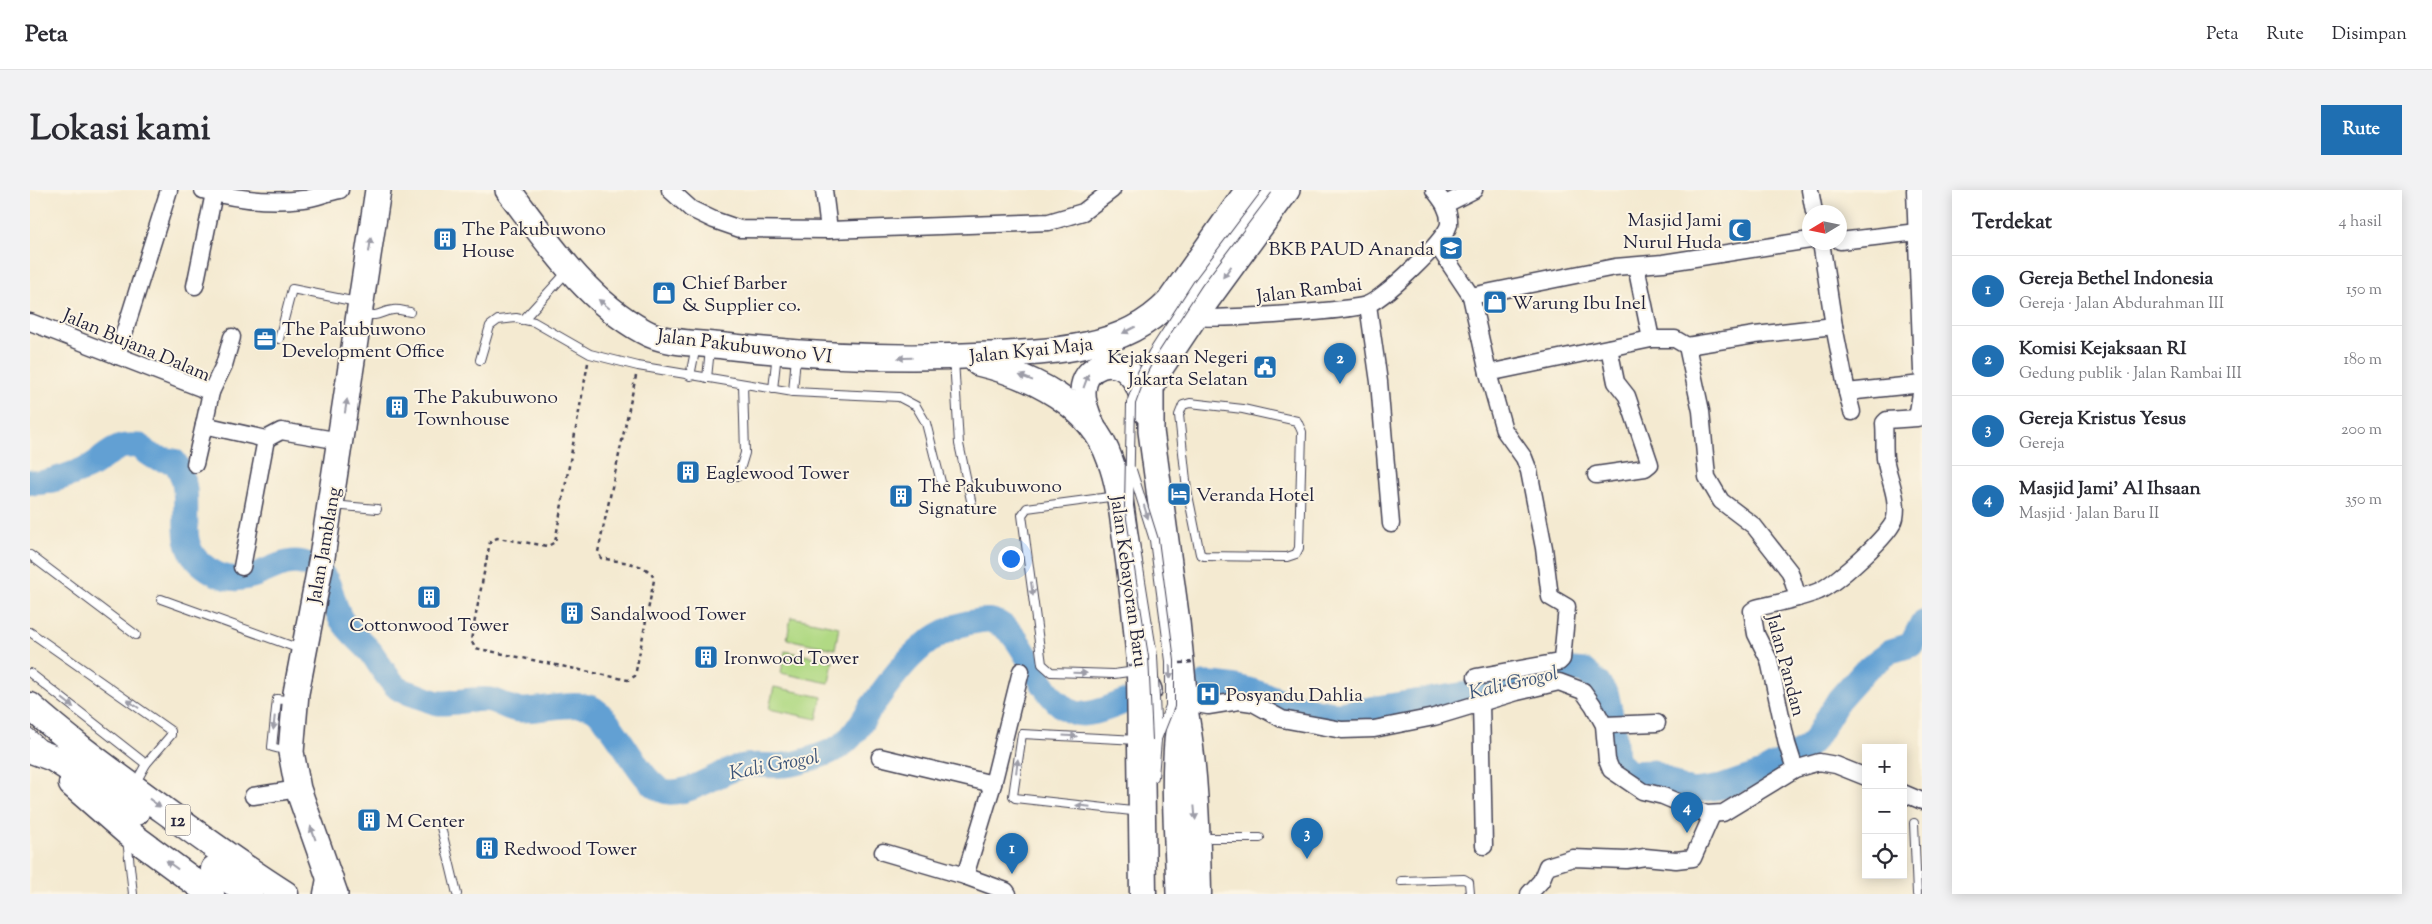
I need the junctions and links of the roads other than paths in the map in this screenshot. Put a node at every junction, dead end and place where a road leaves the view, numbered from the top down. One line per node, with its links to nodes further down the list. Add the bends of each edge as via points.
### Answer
1 (169, 190): 43 (street)
2 (340, 190): 15 (street, via 301,200 269,201)
3 (378, 190): 30 (main road, Jalan Jamblang, one-way to 3)
4 (508, 190): 25 (main road, Jalan Pakubuwono VI)
5 (670, 190): 18 (street, via 691,209 740,229)
6 (824, 190): 18 (street)
7 (1112, 190): 18 (street, via 1082,212 1049,222)
8 (1248, 190): 28 (main road, Jalan Kyai Maja)
9 (1268, 190): 63 (lane, bridge, via 1198,283 1142,373 1131,402)
10 (1287, 190): 32 (main road, one-way to 32)
11 (1434, 190): 16 (street)
12 (1474, 190): 16 (street)
13 (1810, 190): 17 (street)
14 (1915, 190): 19 (street)
15 (216, 192): 26 (street)
16 (1446, 204): 22 (street, Jalan Rambai, via 1448,225)
17 (1813, 205)
18 (829, 230)
19 (1917, 232): 20 (street); 46 (street)
20 (1847, 240)
21 (1802, 241): 24 (street)
22 (1437, 245): 27 (street); 29 (street, Jalan Rambai)
23 (1822, 250): 35 (street)
24 (1636, 266): 27 (street, via 1588,272); 38 (street)
25 (570, 269): 33 (lane); 39 (main road, Jalan Pakubuwono VI, one-way to 25, via 665,339 644,332 595,297)
26 (195, 286)
27 (1471, 296): 47 (street)
28 (1169, 302): 32 (street); 44 (main road, Jalan Kyai Maja, one-way to 44, via 1142,324 1102,342 1054,350)
29 (1368, 305): 32 (street, Jalan Rambai); 73 (street, via 1379,382)
30 (361, 308): 31 (lane, via 374,316 395,310); 37 (lane, via 292,289); 61 (main road, Jalan Jamblang, one-way to 30)
31 (410, 312)
32 (1193, 319): 59 (main road, via 1154,380 1150,403)
33 (523, 320): 45 (lane, via 498,320 490,326); 48 (lane, via 534,322 590,354)
34 (30, 322): 43 (street, Jalan Bujana Dalam)
35 (1834, 326): 40 (street); 55 (street)
36 (232, 337): 53 (street, via 224,365)
37 (279, 338)
38 (1651, 339): 40 (street, via 1674,339); 41 (street)
39 (703, 343): 42 (main road, Jalan Pakubuwono VI); 48 (lane); 49 (lane)
40 (1687, 346): 76 (street, via 1701,411 1707,477 1721,501 1754,526 1790,572)
41 (1609, 348): 47 (street); 64 (street, via 1616,382 1627,396 1650,464 1645,468)
42 (787, 353): 44 (main road, Jalan Pakubuwono VI, one-way to 42, via 881,358); 52 (lane); 54 (lane)
43 (117, 356): 53 (street, Jalan Bujana Dalam)
44 (954, 357): 58 (main road, Jalan Kebayoran Baru, one-way to 44, via 1062,398 1034,380); 71 (lane, via 959,444)
45 (480, 360)
46 (1922, 370)
47 (1488, 373): 84 (street, via 1504,430 1529,470 1550,597 1565,604 1566,608 1559,662)
48 (690, 376): 49 (lane)
49 (707, 378): 50 (lane)
50 (743, 384): 52 (lane); 65 (lane, via 745,453)
51 (1922, 385): 55 (street); 76 (street, Jalan Pandan, via 1917,418 1894,418 1884,423 1885,457 1895,496 1895,518 1887,533 1821,590)
52 (773, 389): 54 (lane)
53 (211, 392): 57 (street, Jalan Bujana Dalam)
54 (793, 392): 66 (lane, via 899,397 916,406 926,423)
55 (1847, 392): 56 (street)
56 (1852, 412)
57 (204, 424): 60 (street); 62 (street, Jalan Bujana Dalam)
58 (1093, 428): 59 (main road, one-way to 59, via 1086,409 1084,385 1092,370 1112,364 1128,372 1136,382); 69 (main road, Jalan Kebayoran Baru, via 1110,459)
59 (1151, 431): 67 (main road, Jalan Kebayoran Baru)
60 (266, 439): 61 (street, via 282,430); 75 (street)
61 (341, 441): 70 (main road, Jalan Jamblang)
62 (195, 464)
63 (1130, 465): 90 (lane, bridge, via 1129,506 1153,656); 90 (lane, one-way to 90, bridge, via 1154,540 1170,661 1170,706)
64 (1596, 475)
65 (738, 476)
66 (942, 486)
67 (1160, 490): 68 (lane); 87 (main road, Jalan Kebayoran Baru)
68 (1187, 490): 68 (lane, via 1198,550 1204,556 1292,557 1299,548 1300,426 1294,420 1243,408 1183,405 1179,415)
69 (1119, 496): 82 (main road, Jalan Kebayoran Baru); 82 (lane, one-way to 82, via 1027,508 1022,515 1042,664 1046,670 1114,674)
70 (330, 505): 72 (lane); 80 (main road, Jalan Jamblang)
71 (972, 505)
72 (378, 509)
73 (1391, 524)
74 (30, 555): 79 (lane)
75 (242, 566)
76 (1798, 598): 95 (street, Jalan Pandan, via 1752,611 1756,634 1768,660)
77 (161, 599): 80 (lane)
78 (30, 632): 94 (lane, one-way to 78, via 171,735 171,730)
79 (136, 635)
80 (303, 650): 99 (main road, Jalan Jamblang, via 291,752)
81 (1021, 670): 98 (street)
82 (1140, 671): 90 (highway); 101 (main road, Jalan Kebayoran Baru, via 1155,702 1163,741)
83 (30, 673): 94 (lane, one-way to 94)
84 (1476, 677)
85 (1480, 702): 87 (street, via 1407,723 1342,730 1282,719 1246,702); 89 (street, via 1559,682 1583,691); 112 (street)
86 (30, 706): 92 (highway, 12)
87 (1185, 707): 101 (main road, Jalan Kebayoran Baru); 111 (highway, one-way to 111)
88 (1657, 723): 89 (street)
89 (1614, 725): 105 (street, via 1607,760 1611,770 1642,791)
90 (1149, 741): 101 (lane); 106 (highway); 106 (lane, one-way to 90, via 1132,811 1013,796 1022,734)
91 (31, 746): 96 (highway, 12); 109 (highway, 12)
92 (70, 746): 96 (highway, 12); 100 (highway, 12)
93 (880, 757): 98 (street)
94 (146, 764): 100 (lane)
95 (1794, 766): 97 (street, via 1819,762 1836,765); 105 (street, via 1723,813)
96 (86, 771): 100 (highway, 12)
97 (1862, 776)
98 (993, 784): 115 (street)
99 (298, 789): 103 (street); 114 (main road, Jalan Jamblang, one-way to 99)
100 (125, 792): 119 (highway, 12); 120 (highway, 12, one-way to 120)
101 (1165, 795): 124 (main road, Jalan Kebayoran Baru); 125 (main road, Jalan Kebayoran Baru)
102 (1907, 795): 104 (street)
103 (252, 796)
104 (1922, 801)
105 (1712, 815): 128 (street, via 1693,858 1573,858 1548,866 1541,881)
106 (1142, 818): 123 (highway)
107 (440, 823): 121 (lane)
108 (1914, 823): 129 (lane)
109 (127, 832): 117 (lane); 118 (highway, 12, one-way to 109)
110 (1260, 838): 111 (lane)
111 (1198, 839): 126 (highway)
112 (1484, 846)
113 (883, 852): 115 (street)
114 (328, 876)
115 (965, 876): 122 (street)
116 (1401, 881): 127 (lane, via 1464,879 1469,882)
117 (133, 894)
118 (211, 894)
119 (249, 894)
120 (285, 894)
121 (457, 894)
122 (1008, 894)
123 (1143, 894)
124 (1165, 894)
125 (1179, 894)
126 (1198, 894)
127 (1470, 894)
128 (1529, 894)
129 (1918, 894)

